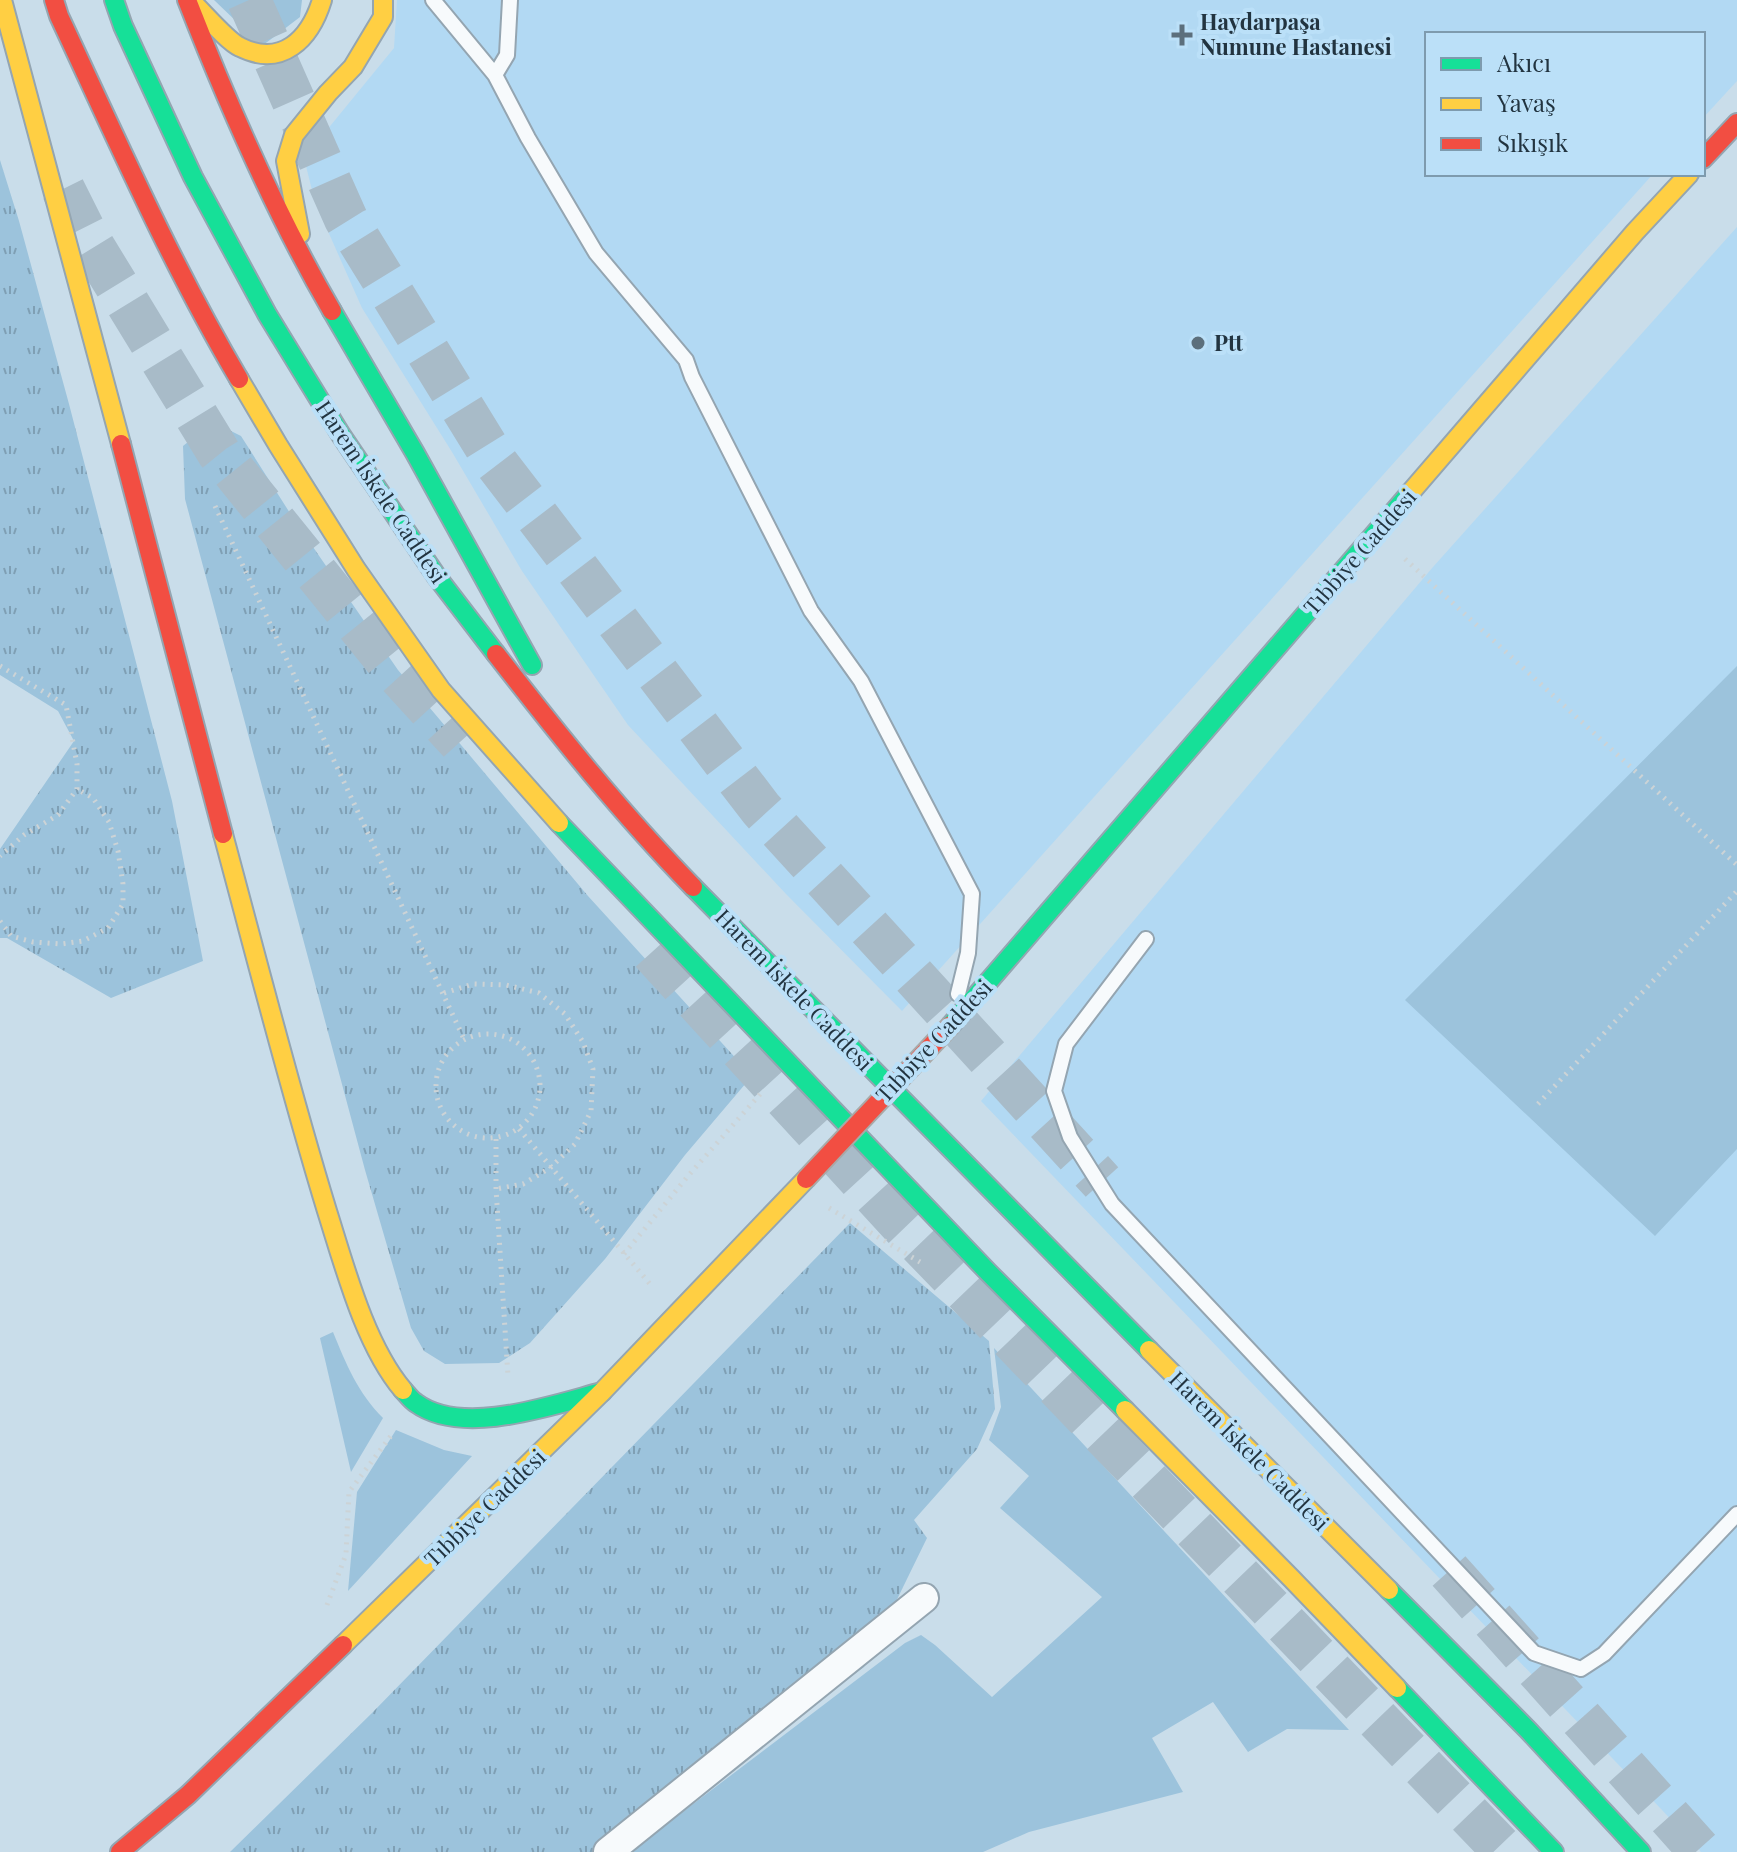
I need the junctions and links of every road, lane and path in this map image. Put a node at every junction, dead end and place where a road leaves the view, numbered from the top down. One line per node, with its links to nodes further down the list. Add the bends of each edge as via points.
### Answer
1 (2, 0): 36 (main road, via 285,1073 352,1286 378,1350 396,1384 415,1403 440,1416 469,1420 511,1414)
2 (54, 0): 27 (main road, via 206,323 356,569 441,690 606,874)
3 (114, 0): 18 (main road, Harem İskele Caddesi, via 193,177 341,435 437,577)
4 (188, 0): 5 (main road, via 237,46 261,55 288,50 305,37); 13 (main road, via 220,84)
5 (322, 0)
6 (383, 0): 13 (main road, via 383,17 353,67 294,135 286,161)
7 (433, 0): 9 (lane)
8 (510, 0): 9 (lane, via 507,55)
9 (495, 75): 25 (lane, via 596,253 686,360 811,611 861,681 972,894 968,953)
10 (1737, 123): 11 (main road)
11 (1705, 157)
12 (1687, 176): 15 (main road, Tıbbiye Caddesi)
13 (306, 266): 18 (main road, via 546,690)
14 (215, 506): 24 (path)
15 (1376, 533): 20 (path); 25 (main road, Tıbbiye Caddesi)
16 (0, 666): 17 (path, via 66,705)
17 (77, 789): 19 (path, via 58,815); 22 (path, via 93,798 109,822 123,904 108,928 83,941 33,942 11,936)
18 (660, 853): 44 (main road, Harem İskele Caddesi, via 1528,1730)
19 (0, 856)
20 (1737, 865)
21 (1737, 891): 28 (path)
22 (0, 921)
23 (1146, 939): 38 (lane, via 1066,1044 1054,1091 1070,1137 1112,1204 1534,1653 1581,1669 1604,1654)
24 (444, 993): 26 (path); 31 (path, via 473,984 539,993 565,1014 583,1042 593,1069 591,1111 575,1144)
25 (951, 1025): 34 (main road, Tıbbiye Caddesi, bridge)
26 (464, 1039): 29 (path, via 497,1034 513,1039 536,1063 540,1095); 30 (path, via 441,1062 436,1094 450,1123 464,1133)
27 (787, 1063): 33 (path); 43 (main road)
28 (1538, 1104)
29 (519, 1129): 30 (path); 31 (path)
30 (496, 1139): 32 (path)
31 (550, 1168): 32 (path, via 523,1184); 33 (path)
32 (496, 1189): 35 (path)
33 (624, 1254): 34 (path)
34 (676, 1315): 36 (main road, Tıbbiye Caddesi)
35 (509, 1389)
36 (602, 1392): 41 (main road, Tıbbiye Caddesi, via 238,1746)
37 (401, 1423): 40 (path, via 349,1492 346,1554)
38 (1737, 1514)
39 (924, 1598): 42 (street)
40 (324, 1612)
41 (120, 1852)
42 (608, 1852)
43 (1554, 1852)
44 (1641, 1852)

